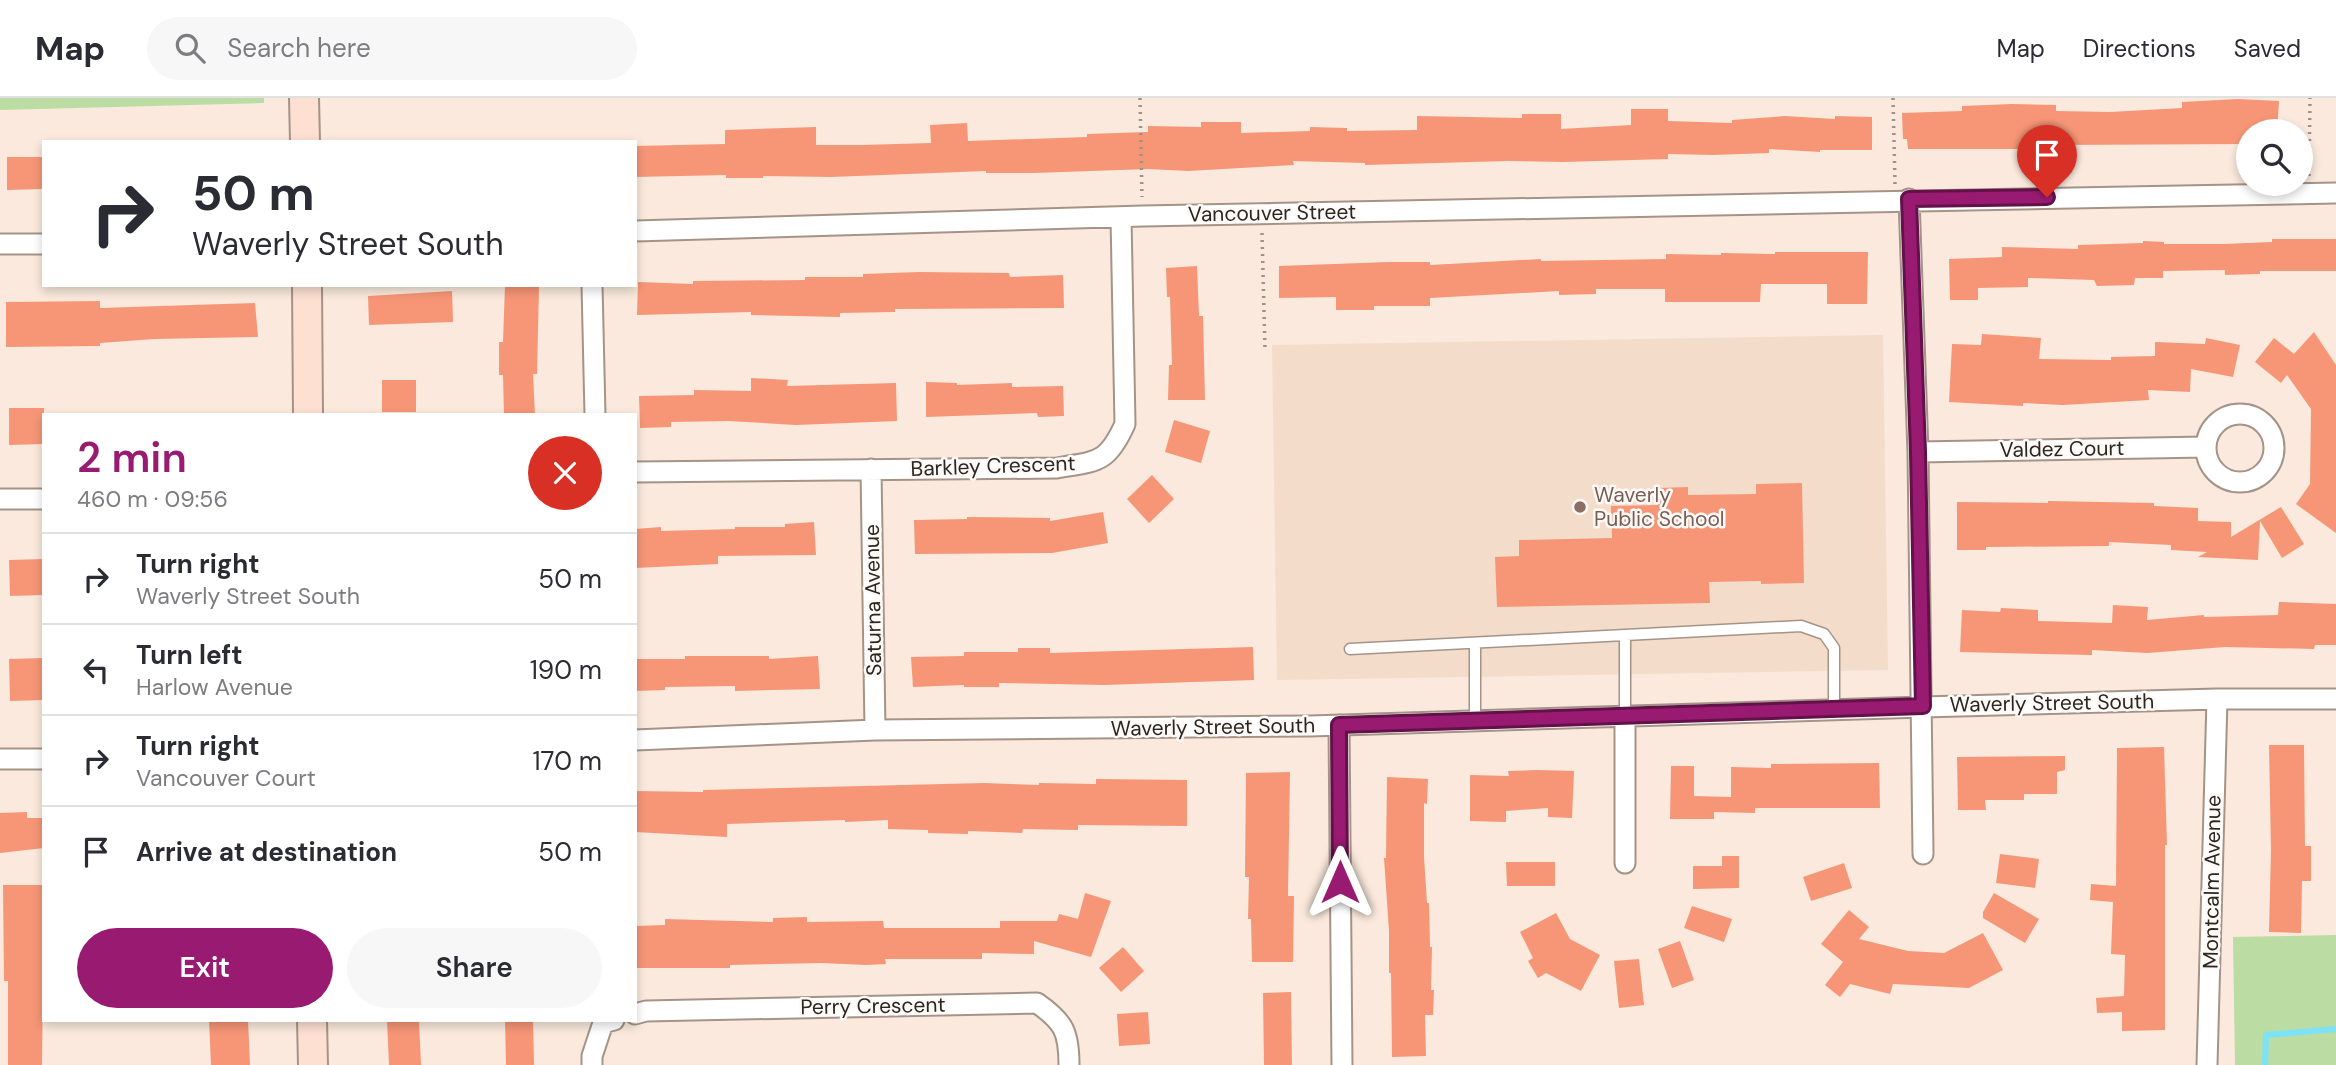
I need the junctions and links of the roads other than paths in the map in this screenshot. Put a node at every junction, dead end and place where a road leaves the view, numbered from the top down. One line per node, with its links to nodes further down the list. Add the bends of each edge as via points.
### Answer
1 (304, 98): 2 (main road)
2 (305, 140)
3 (2336, 193): 4 (street, Vancouver Street)
4 (1902, 200): 5 (street, Vancouver Street); 14 (street)
5 (1121, 217): 6 (street, Vancouver Street); 15 (street, Barkley Crescent, via 1125,424 1114,448 1094,462 1056,468)
6 (637, 231)
7 (0, 244): 8 (street)
8 (42, 244)
9 (307, 287): 11 (main road)
10 (592, 287): 12 (street)
11 (308, 413)
12 (595, 413)
13 (2206, 447): 14 (street, Valdez Court)
14 (1918, 452): 24 (street)
15 (871, 469): 16 (street, Barkley Crescent); 29 (street, Saturna Avenue)
16 (637, 472)
17 (0, 499): 18 (street)
18 (42, 499)
19 (1625, 635): 20 (lane); 25 (lane, via 1801,625 1824,634 1834,648); 26 (lane)
20 (1475, 642): 21 (lane); 27 (lane)
21 (1350, 649)
22 (2217, 699): 23 (street, Waverly Street South); 24 (street, Waverly Street South); 42 (street, Montcalm Avenue)
23 (2336, 699)
24 (1923, 706): 25 (street, Waverly Street South); 33 (street)
25 (1833, 710): 26 (street, Waverly Street South)
26 (1625, 718): 27 (street, Waverly Street South); 34 (street)
27 (1475, 722): 28 (street, Waverly Street South)
28 (1339, 725): 29 (street, Waverly Street South); 41 (street)
29 (875, 730): 30 (street, Waverly Street South)
30 (637, 740)
31 (42, 759): 32 (street)
32 (0, 760)
33 (1923, 854)
34 (1625, 863)
35 (637, 1013): 40 (street, Perry Crescent, via 1037,1003 1058,1018 1069,1046)
36 (312, 1022): 38 (main road)
37 (607, 1022): 39 (street)
38 (313, 1065)
39 (592, 1065)
40 (1069, 1065)
41 (1342, 1065)
42 (2207, 1065)

